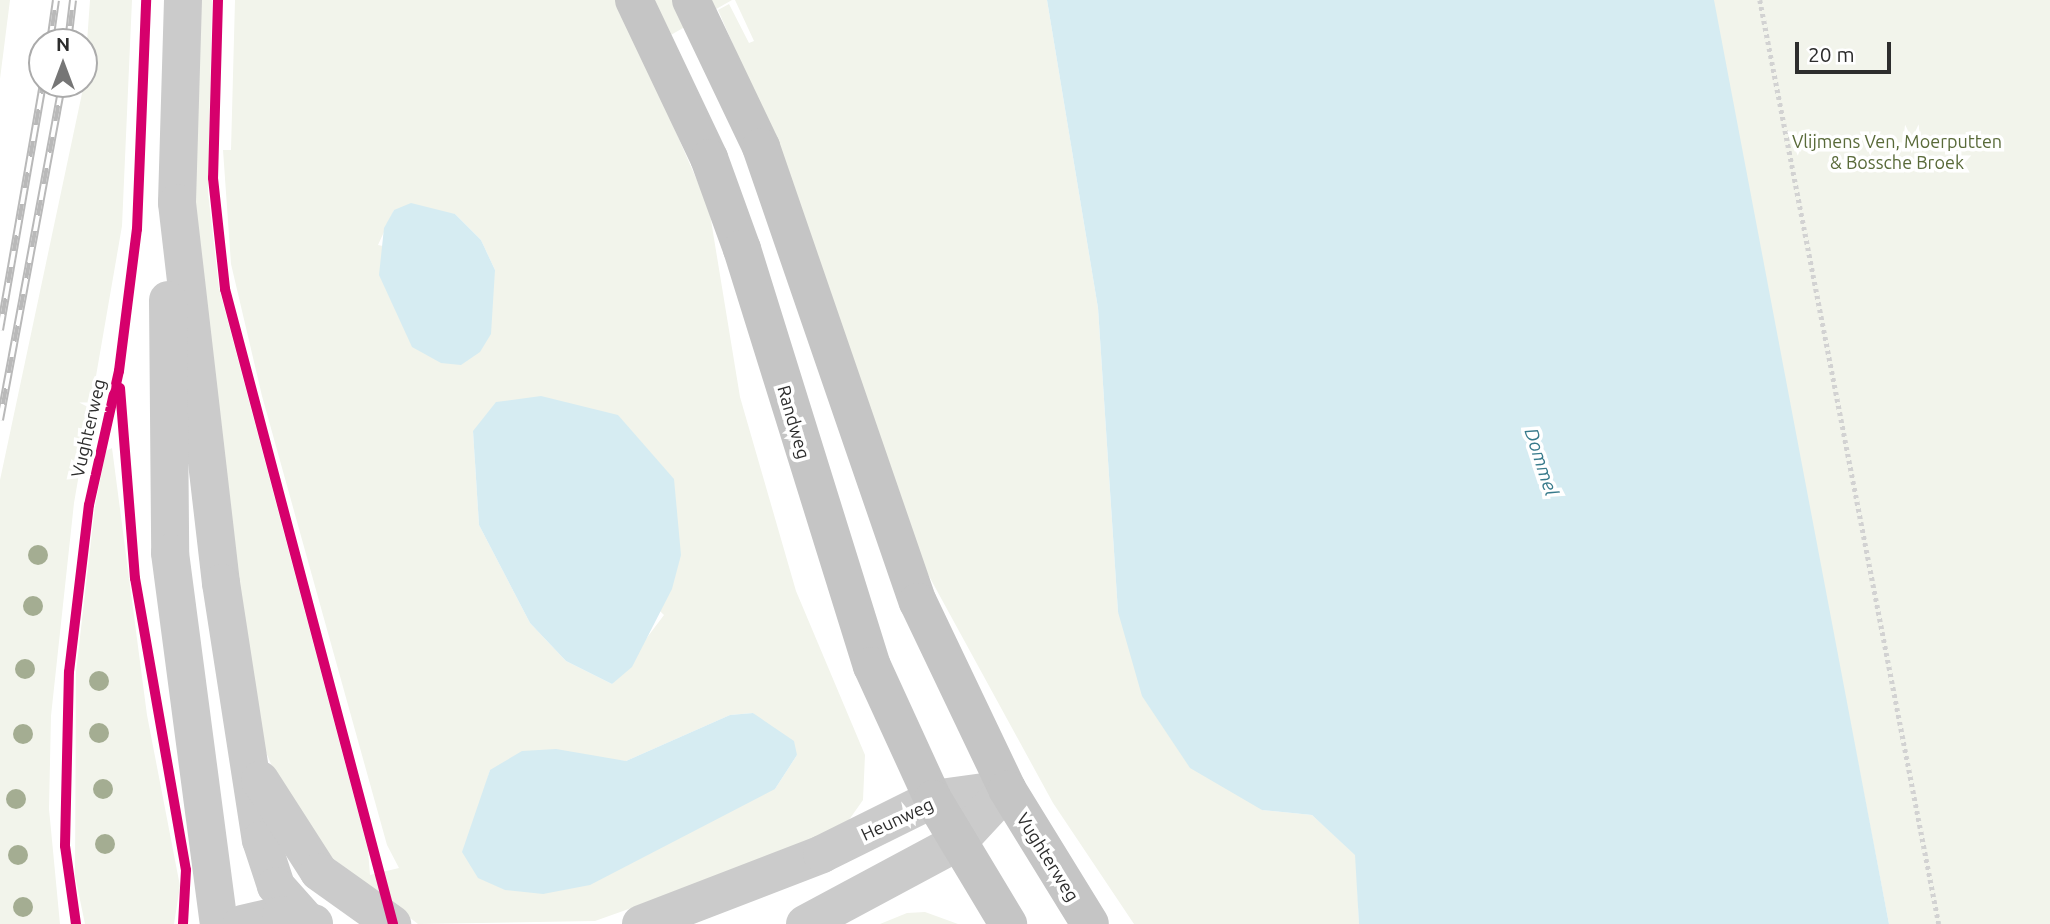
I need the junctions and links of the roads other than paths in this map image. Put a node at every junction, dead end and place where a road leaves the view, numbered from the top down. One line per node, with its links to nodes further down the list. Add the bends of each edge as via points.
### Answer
1 (183, 0): 4 (main road)
2 (634, 0): 7 (main road, Randweg, via 669,68 742,249 852,612)
3 (691, 0): 6 (main road, via 802,257 918,601)
4 (177, 203): 5 (main road); 10 (main road, via 167,237 170,554 205,788)
5 (245, 754): 9 (main road, via 272,877); 11 (main road, via 306,857 339,891)
6 (1007, 789): 7 (main road, Heunweg); 8 (main road); 15 (main road, Vughterweg)
7 (933, 799): 8 (main road, Randweg); 12 (main road, Heunweg, via 822,854)
8 (958, 842): 13 (main road); 14 (main road)
9 (312, 922): 10 (main road, via 281,915)
10 (238, 924)
11 (392, 924)
12 (641, 924)
13 (805, 924)
14 (1008, 924)
15 (1090, 924)

